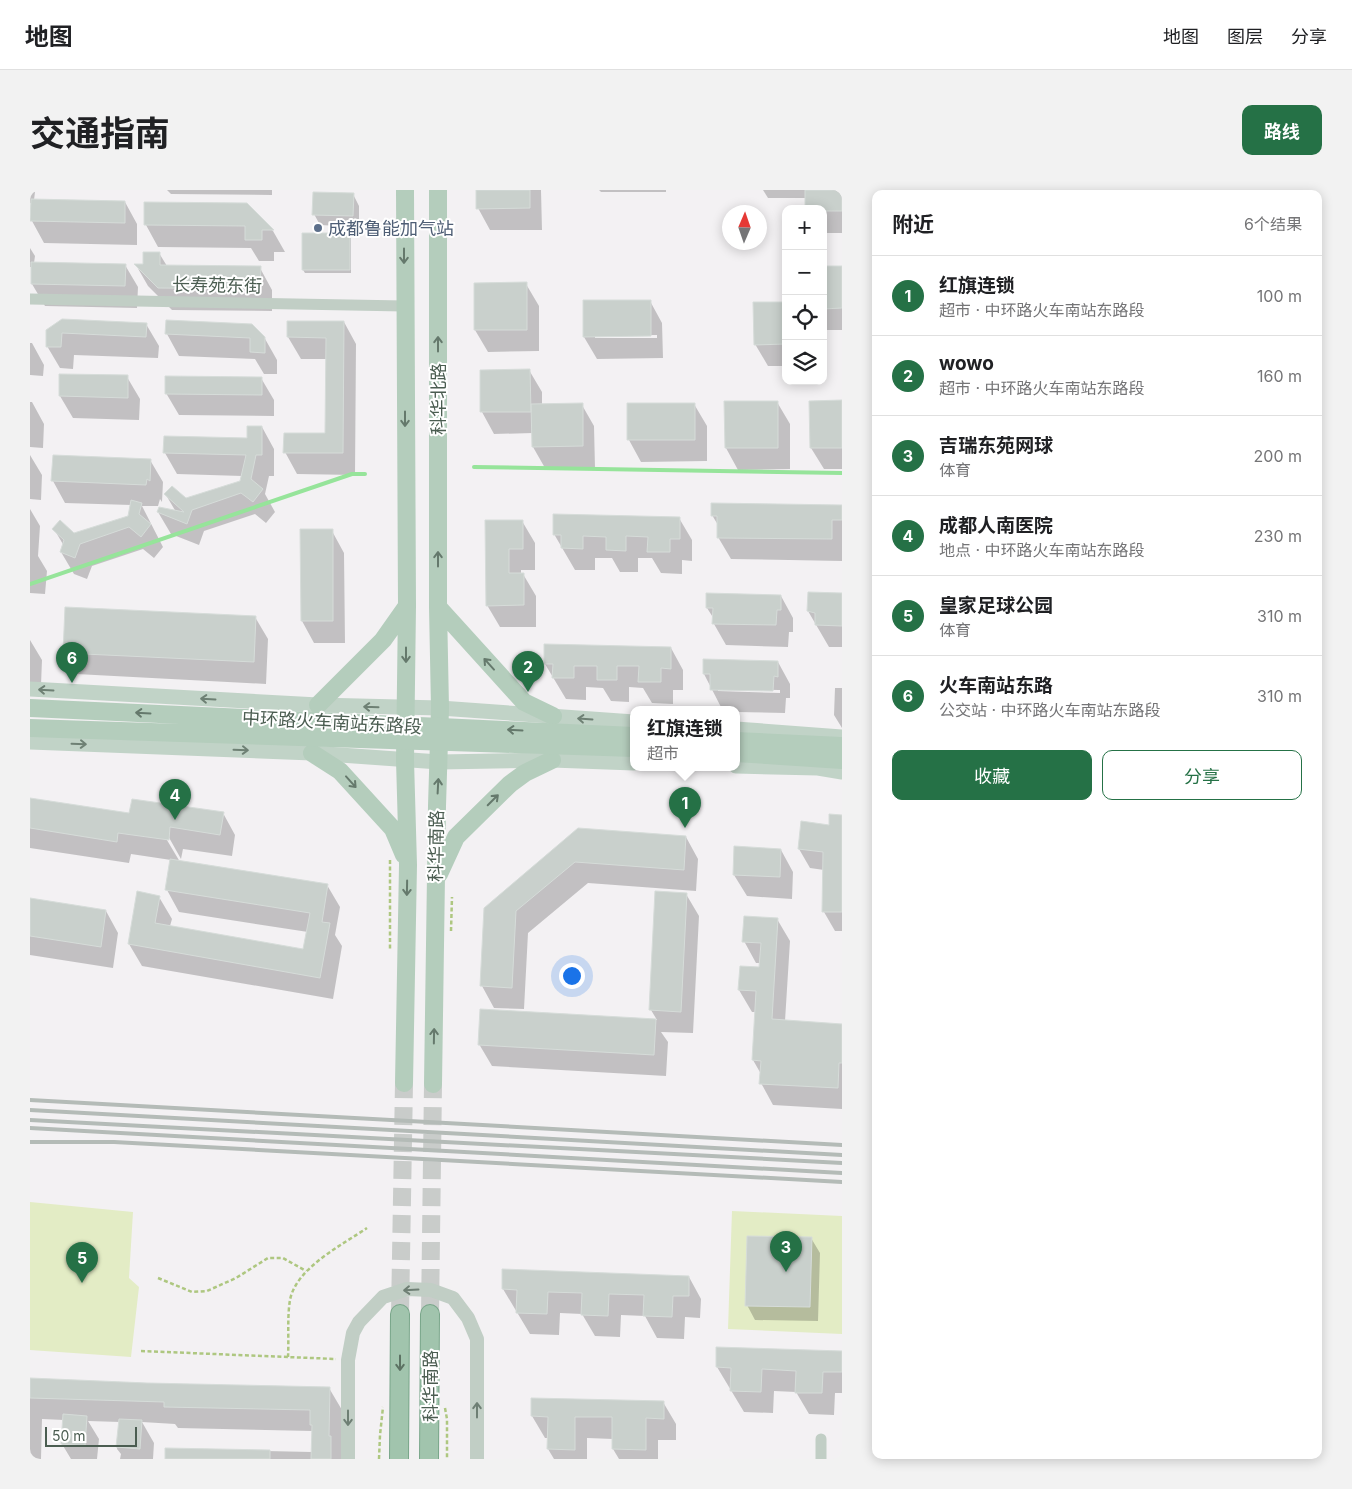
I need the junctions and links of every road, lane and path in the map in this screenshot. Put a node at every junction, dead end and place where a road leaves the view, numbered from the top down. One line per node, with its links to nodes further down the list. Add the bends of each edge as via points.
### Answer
1 (405, 190): 4 (main road, 科华北路, one-way to 4)
2 (438, 190): 6 (main road, 科华北路, one-way to 2)
3 (30, 299): 4 (street, 长寿苑东街)
4 (404, 306): 5 (main road, 科华北路, one-way to 5)
5 (406, 606): 8 (main road, via 383,640); 10 (main road, 科华南路, one-way to 10)
6 (438, 607): 11 (main road, 科华南路); 12 (main road, one-way to 6, via 524,702)
7 (30, 689): 8 (main road, one-way to 7)
8 (318, 706): 10 (main road, one-way to 8)
9 (30, 708): 16 (main road, 中环路火车南站东路段, one-way to 9, bridge)
10 (406, 708): 11 (main road); 24 (main road, 科华南路)
11 (440, 708): 12 (main road); 27 (main road, 科华南路)
12 (553, 716): 13 (main road, one-way to 12)
13 (630, 722)
14 (30, 728): 21 (main road, 中环路火车南站东路段, bridge)
15 (740, 729): 17 (main road)
16 (630, 736)
17 (842, 737)
18 (740, 741): 20 (main road)
19 (30, 742): 22 (main road, one-way to 22)
20 (842, 746)
21 (630, 748)
22 (312, 753): 24 (main road); 31 (main road, one-way to 31, via 340,771 393,829)
23 (740, 753): 26 (main road)
24 (405, 760): 27 (main road); 31 (main road, 科华南路)
25 (552, 760): 27 (main road); 28 (main road); 32 (main road, one-way to 25, via 456,837 510,784)
26 (842, 760)
27 (439, 762): 32 (main road, 科华南路, one-way to 27)
28 (630, 763)
29 (740, 766): 30 (main road, via 818,768)
30 (842, 772)
31 (408, 865): 33 (main road, 科华南路, one-way to 33)
32 (435, 882): 34 (main road, 科华南路, one-way to 32)
33 (404, 1083)
34 (433, 1084)
35 (367, 1228): 36 (path)
36 (306, 1272): 37 (path, via 283,1258 268,1258 207,1291 192,1292); 41 (path, via 290,1300)
37 (158, 1278)
38 (400, 1314): 45 (highway, 科华南路, one-way to 45)
39 (430, 1314): 46 (highway, 科华南路)
40 (140, 1352): 41 (path)
41 (288, 1358): 42 (path)
42 (348, 1360): 44 (street, one-way to 44); 47 (street, one-way to 42, via 477,1339 468,1318 453,1298 431,1290 407,1289 383,1297 353,1333)
43 (821, 1439): 48 (street)
44 (348, 1459)
45 (399, 1459)
46 (429, 1459)
47 (477, 1459)
48 (821, 1459)

